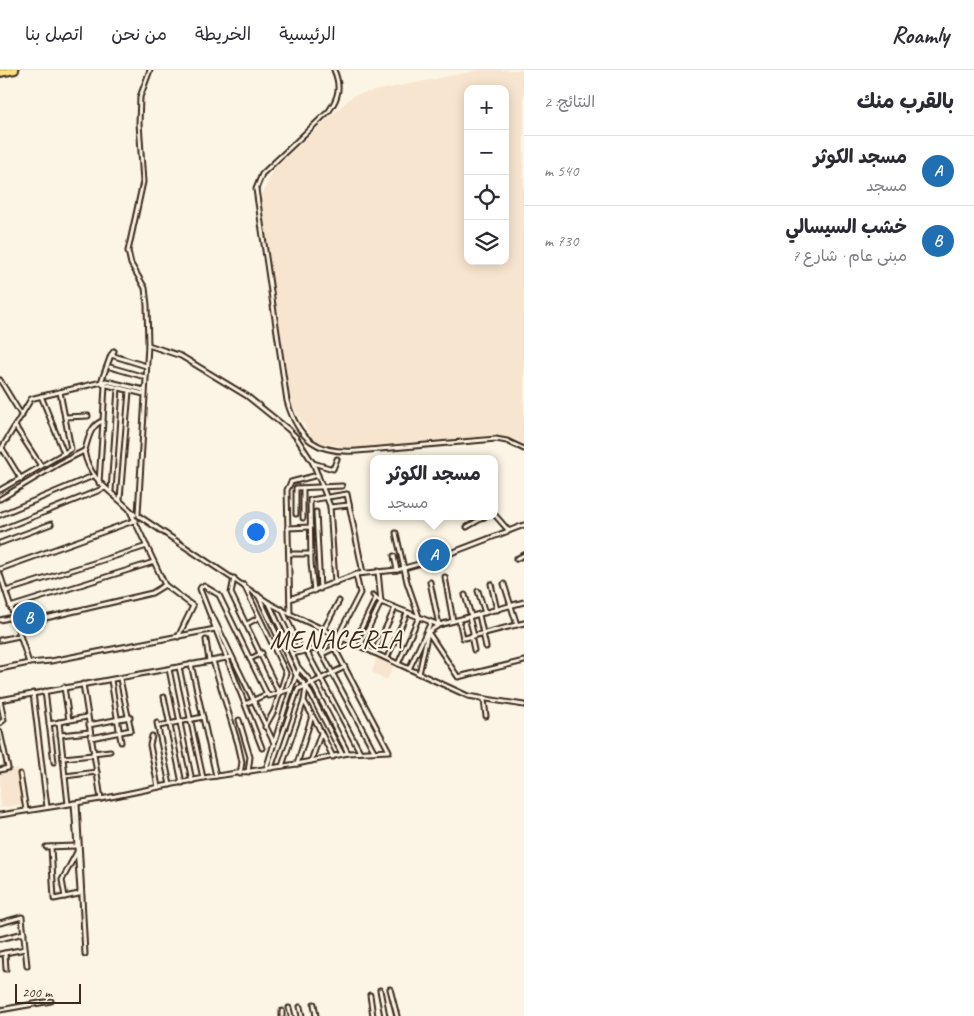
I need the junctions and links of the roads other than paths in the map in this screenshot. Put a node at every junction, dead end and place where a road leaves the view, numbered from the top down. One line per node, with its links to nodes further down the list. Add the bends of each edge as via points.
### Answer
1 (15, 70): 4 (highway)
2 (150, 70): 5 (street, via 140,96 143,182 128,251 131,264 145,288)
3 (334, 70): 25 (street, via 339,86 336,102 262,174 256,189 286,401 292,419 300,432 313,443 336,452 496,439)
4 (0, 73)
5 (148, 346): 8 (street); 29 (street, via 181,356 247,396 288,429)
6 (114, 351): 7 (street)
7 (110, 355): 8 (street); 12 (street)
8 (146, 366): 10 (street)
9 (110, 367): 10 (street)
10 (145, 378): 17 (street)
11 (0, 380): 19 (street)
12 (101, 382): 13 (street); 16 (street); 17 (street, via 108,381)
13 (105, 385): 14 (street); 22 (street)
14 (118, 388): 15 (street); 40 (street)
15 (129, 391): 17 (street); 43 (street)
16 (60, 392): 18 (street); 21 (street)
17 (144, 392): 49 (street)
18 (41, 396): 19 (street, via 31,400); 27 (street)
19 (22, 416): 23 (street)
20 (88, 416): 21 (street)
21 (65, 417): 27 (street, via 71,449)
22 (103, 421): 26 (street, via 98,422 90,433); 34 (street)
23 (15, 426): 24 (street); 30 (street)
24 (1, 449): 33 (street)
25 (524, 449)
26 (84, 451): 32 (street); 42 (street)
27 (64, 453): 30 (street)
28 (337, 459): 29 (street, via 334,469)
29 (313, 463): 31 (street)
30 (41, 466): 33 (street)
31 (318, 475): 36 (street); 57 (street, via 294,481 288,486)
32 (93, 476): 34 (street); 48 (street)
33 (20, 479): 39 (street)
34 (99, 483): 37 (street)
35 (342, 486): 36 (street)
36 (324, 487): 38 (street); 41 (street)
37 (105, 488): 40 (street); 58 (street)
38 (303, 488): 47 (street, via 296,488); 50 (street)
39 (0, 490)
40 (111, 491): 43 (street)
41 (328, 497): 44 (street, via 347,494); 45 (street); 55 (street, via 310,500)
42 (0, 499)
43 (120, 499): 49 (street)
44 (349, 505): 45 (street); 73 (street)
45 (330, 507): 79 (street)
46 (316, 512): 85 (street)
47 (296, 514)
48 (0, 515)
49 (137, 517): 62 (street); 70 (street); 77 (street)
50 (304, 518)
51 (498, 519): 59 (street)
52 (479, 520): 56 (street)
53 (51, 524): 61 (street)
54 (524, 525): 59 (street)
55 (310, 527): 57 (street); 64 (street)
56 (467, 527)
57 (288, 528): 63 (street)
58 (0, 530)
59 (508, 531): 69 (street)
60 (396, 533): 69 (street)
61 (0, 543)
62 (147, 546): 68 (street); 86 (street)
63 (289, 554): 64 (street); 91 (street)
64 (311, 554): 87 (street)
65 (524, 555): 67 (street)
66 (394, 556): 71 (street)
67 (516, 559)
68 (154, 562): 83 (street); 98 (street)
69 (404, 568): 71 (street); 107 (street)
70 (0, 569)
71 (397, 570): 72 (street)
72 (378, 571): 73 (street); 93 (street)
73 (363, 573): 75 (street)
74 (0, 574): 80 (street)
75 (356, 575): 79 (street); 124 (street, via 360,593)
76 (446, 577): 112 (street)
77 (234, 578): 84 (street); 115 (street, via 231,593)
78 (430, 582): 117 (street)
79 (335, 583): 85 (street)
80 (2, 584): 86 (street)
81 (491, 584): 101 (street)
82 (504, 584): 97 (street)
83 (165, 585): 116 (street, via 152,593); 126 (street, via 193,606)
84 (244, 585): 89 (street); 109 (street)
85 (320, 589): 87 (street)
86 (6, 591): 98 (street)
87 (314, 591): 91 (street)
88 (478, 591): 103 (street)
89 (258, 595): 95 (street); 158 (street)
90 (465, 595): 108 (street)
91 (290, 598): 104 (street)
92 (339, 601): 120 (street)
93 (381, 602): 99 (street); 130 (street, via 374,596); 131 (street)
94 (524, 602): 97 (street)
95 (269, 603): 100 (street); 139 (street)
96 (207, 605): 119 (street); 141 (street); 144 (street, via 200,590 204,586 219,595)
97 (511, 606): 101 (street); 118 (street)
98 (10, 607): 106 (street)
99 (395, 608): 102 (street); 138 (street)
100 (282, 609): 104 (street); 136 (street)
101 (497, 610): 103 (street)
102 (407, 613): 107 (street); 143 (street)
103 (485, 613): 105 (street)
104 (290, 614): 120 (street)
105 (479, 615): 108 (street); 122 (street)
106 (13, 617): 110 (street); 116 (street)
107 (420, 617): 113 (street); 149 (street)
108 (470, 617): 111 (street); 125 (street)
109 (258, 618): 115 (street); 169 (street, via 286,673)
110 (0, 620)
111 (460, 620): 112 (street); 125 (street, via 464,638)
112 (453, 621): 117 (street)
113 (431, 622): 117 (street); 155 (street)
114 (524, 623): 118 (street)
115 (247, 624): 137 (street)
116 (16, 625): 123 (street)
117 (438, 625): 121 (street)
118 (517, 625): 122 (street)
119 (215, 630): 126 (street); 142 (street)
120 (324, 630): 124 (street)
121 (428, 632): 146 (street, via 458,676); 157 (street)
122 (484, 633): 125 (street); 132 (street)
123 (19, 636): 128 (street); 147 (street)
124 (338, 636): 127 (street); 133 (street)
125 (473, 636): 135 (street)
126 (178, 637): 147 (street)
127 (343, 638): 130 (street); 134 (street)
128 (0, 640)
129 (206, 640): 145 (street)
130 (354, 643): 131 (street)
131 (360, 646): 138 (street)
132 (486, 647)
133 (319, 648): 136 (street); 140 (street)
134 (335, 649): 140 (street); 151 (street)
135 (474, 650)
136 (304, 652): 139 (street); 161 (street)
137 (262, 653): 144 (street); 169 (street)
138 (374, 653): 143 (street)
139 (292, 654): 154 (street)
140 (322, 654): 156 (street)
141 (232, 657): 142 (street); 174 (street)
142 (226, 658): 145 (street); 176 (street)
143 (386, 658): 149 (street)
144 (250, 659): 170 (street)
145 (211, 661): 148 (street); 224 (street, via 238,744 242,762)
146 (524, 661)
147 (29, 663): 152 (street)
148 (191, 664): 150 (street); 178 (street)
149 (398, 664): 155 (street)
150 (179, 667): 153 (street); 184 (street)
151 (345, 667): 156 (street); 206 (street, via 389,751)
152 (0, 669)
153 (169, 669): 159 (street); 187 (street)
154 (299, 669): 158 (street); 163 (street)
155 (409, 669): 157 (street)
156 (333, 673): 161 (street); 206 (street)
157 (419, 674): 173 (street)
158 (296, 675): 164 (street); 166 (street)
159 (120, 679): 160 (street); 182 (street)
160 (111, 680): 162 (street); 183 (street)
161 (320, 680): 163 (street); 207 (street)
162 (83, 684): 165 (street); 181 (street)
163 (312, 684): 164 (street); 208 (street)
164 (306, 686): 175 (street); 210 (street); 218 (street, via 298,689)
165 (64, 687): 167 (street); 185 (street)
166 (291, 689): 169 (street); 202 (street)
167 (45, 691): 168 (street); 190 (street)
168 (33, 693): 172 (street); 235 (street)
169 (280, 693): 170 (street); 193 (street)
170 (267, 694): 174 (street)
171 (164, 696): 191 (street)
172 (0, 700): 189 (street, via 4,720)
173 (484, 700): 177 (street); 180 (street)
174 (254, 701): 176 (street); 193 (street)
175 (304, 701): 179 (street); 217 (street)
176 (245, 704): 203 (street)
177 (524, 705)
178 (203, 716): 184 (street); 226 (street)
179 (312, 716): 196 (street); 216 (street)
180 (486, 716)
181 (88, 717): 185 (street); 192 (street)
182 (130, 717): 183 (street); 197 (street, via 131,730)
183 (117, 719): 192 (street); 197 (street)
184 (191, 719): 187 (street); 227 (street)
185 (69, 720): 188 (street)
186 (239, 720): 222 (street, via 250,757)
187 (180, 721): 191 (street); 228 (street)
188 (59, 722): 190 (street); 198 (street)
189 (0, 723)
190 (49, 724): 215 (street)
191 (169, 724): 229 (street); 230 (street, via 158,724)
192 (89, 725): 195 (street)
193 (265, 727): 202 (street)
194 (0, 732): 220 (street, via 8,766)
195 (90, 732): 198 (street); 200 (street)
196 (321, 732): 204 (street); 214 (street)
197 (119, 733): 200 (street); 201 (street)
198 (60, 735): 212 (street)
199 (152, 736): 231 (street, via 150,745)
200 (91, 738): 209 (street)
201 (121, 742)
202 (275, 744): 219 (street)
203 (262, 748)
204 (328, 749): 211 (street); 213 (street)
205 (110, 751): 209 (street)
206 (374, 751): 207 (street)
207 (360, 752): 208 (street)
208 (348, 753): 210 (street)
209 (93, 754): 212 (street); 221 (street)
210 (342, 754): 211 (street)
211 (333, 757): 213 (street)
212 (63, 758): 225 (street)
213 (326, 758): 214 (street)
214 (311, 761): 216 (street)
215 (54, 762)
216 (297, 764): 217 (street)
217 (282, 766): 218 (street)
218 (271, 768): 219 (street)
219 (266, 769): 222 (street)
220 (0, 770)
221 (97, 772): 225 (street); 232 (street)
222 (248, 772): 224 (street)
223 (20, 774): 236 (street)
224 (240, 774): 226 (street)
225 (65, 776): 234 (street)
226 (216, 776): 227 (street)
227 (203, 778): 228 (street)
228 (192, 781): 229 (street)
229 (182, 783): 230 (street)
230 (170, 785): 231 (street)
231 (158, 787): 232 (street)
232 (101, 799): 233 (street)
233 (76, 803): 234 (street); 238 (street); 249 (street)
234 (68, 804): 235 (street)
235 (47, 807): 236 (street)
236 (26, 810): 237 (street)
237 (0, 815)
238 (77, 846): 240 (street); 241 (street)
239 (46, 847): 240 (street)
240 (51, 847): 242 (street, via 54,898)
241 (77, 852): 242 (street, via 62,880); 242 (street, via 80,892)
242 (65, 897)
243 (0, 923): 244 (street, via 22,917)
244 (24, 934): 245 (street); 246 (street)
245 (0, 939)
246 (25, 949): 247 (street); 250 (street)
247 (5, 953): 248 (street); 251 (street)
248 (0, 954)
249 (85, 954)
250 (27, 966)
251 (6, 969)
252 (390, 989): 267 (street)
253 (380, 990): 266 (street)
254 (370, 995): 265 (street)
255 (51, 1001): 259 (street)
256 (314, 1004): 264 (street)
257 (300, 1006): 263 (street)
258 (289, 1008): 262 (street)
259 (0, 1010)
260 (282, 1011): 261 (street)
261 (282, 1016)
262 (291, 1016)
263 (302, 1016)
264 (316, 1016)
265 (373, 1016)
266 (385, 1016)
267 (399, 1016)

